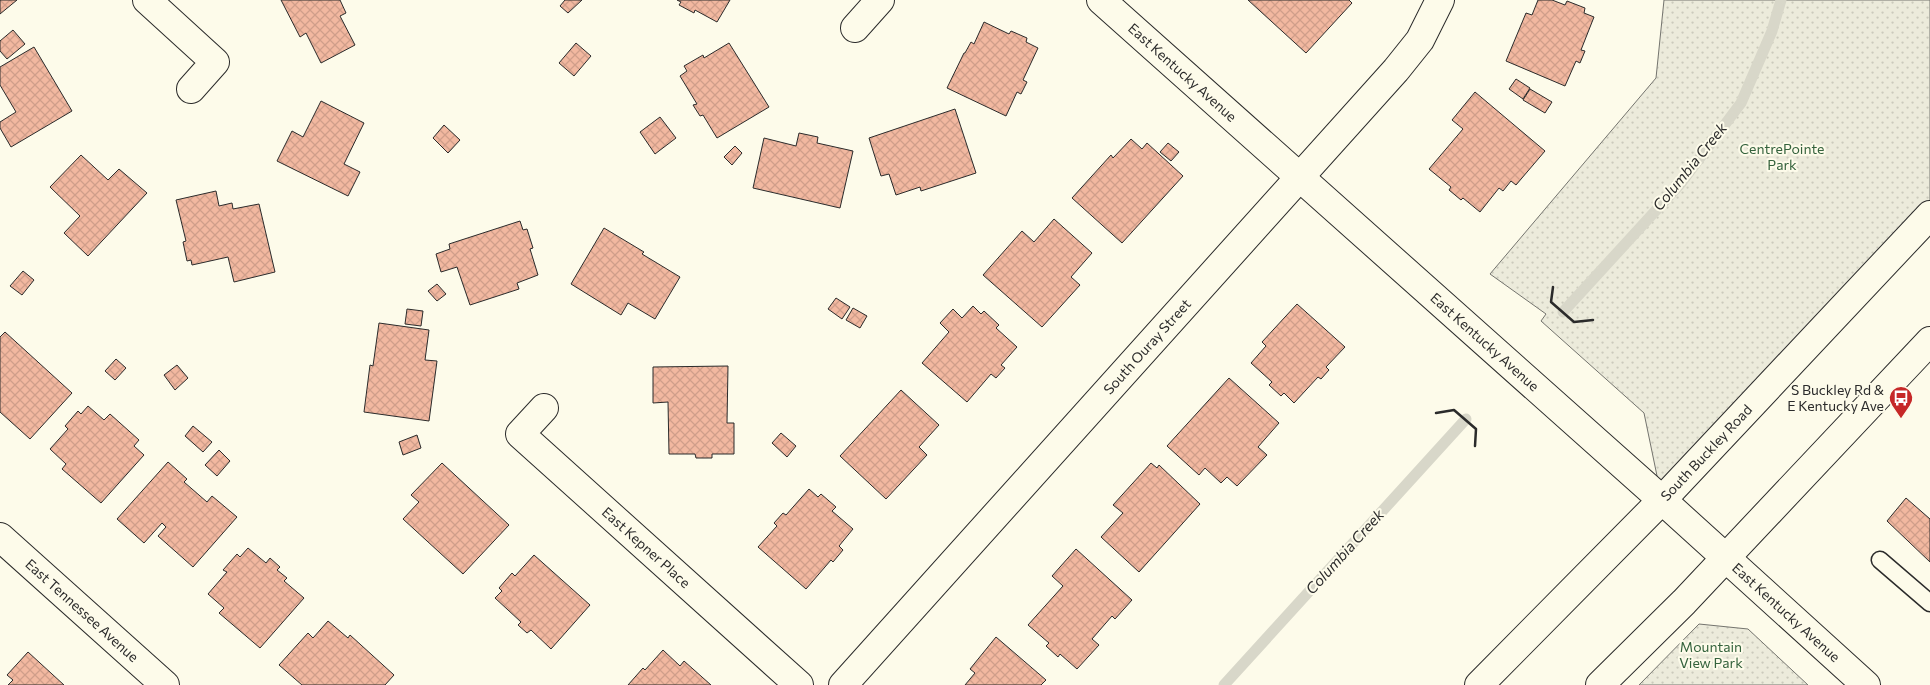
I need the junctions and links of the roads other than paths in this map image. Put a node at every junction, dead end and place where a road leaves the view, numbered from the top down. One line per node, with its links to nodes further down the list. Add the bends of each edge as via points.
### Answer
1 (147, 0): 6 (street, via 215,62)
2 (880, 0): 5 (street)
3 (1102, 0): 7 (street, East Kentucky Avenue)
4 (1440, 0): 7 (street, South Ouray Street, via 1420,40)
5 (855, 28)
6 (191, 89)
7 (1300, 177): 11 (street, East Kentucky Avenue); 18 (street, South Ouray Street)
8 (1930, 215): 11 (street, South Buckley Road)
9 (1930, 341): 13 (street)
10 (544, 408): 17 (street, East Kepner Place, via 520,434)
11 (1662, 500): 13 (street, East Kentucky Avenue); 19 (street, South Buckley Road)
12 (0, 537): 16 (street, East Tennessee Avenue)
13 (1725, 558): 20 (street); 21 (street, East Kentucky Avenue)
14 (1880, 560): 15 (lane)
15 (1930, 603)
16 (165, 685)
17 (799, 685)
18 (843, 685)
19 (1479, 685)
20 (1600, 685)
21 (1866, 685)

